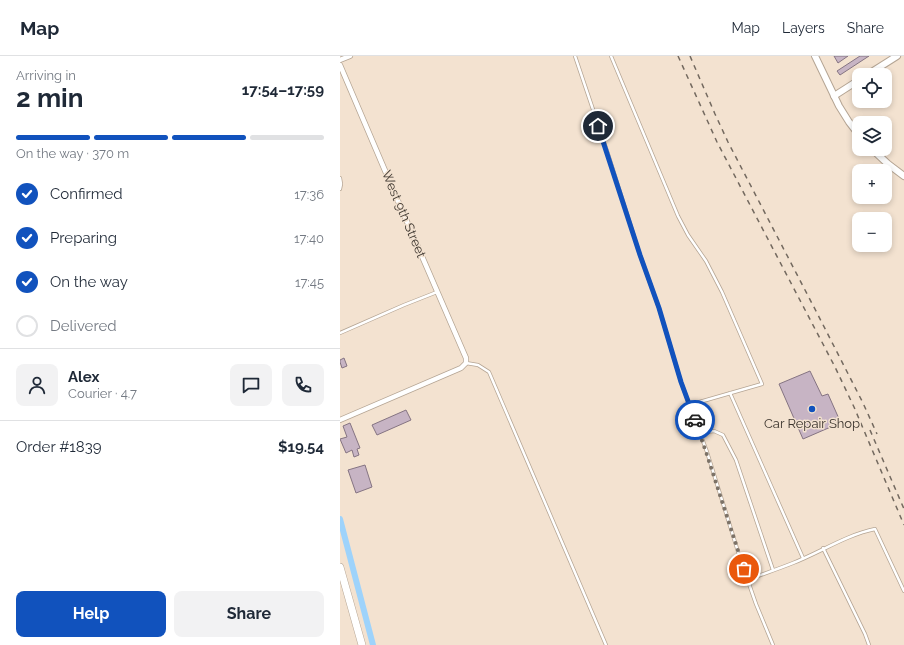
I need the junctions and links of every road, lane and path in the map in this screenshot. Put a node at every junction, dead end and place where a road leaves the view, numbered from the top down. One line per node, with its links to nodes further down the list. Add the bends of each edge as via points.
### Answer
1 (350, 56): 6 (street)
2 (575, 56): 20 (lane)
3 (611, 56): 19 (lane, via 678,216 722,292 762,384)
4 (815, 56): 10 (street)
5 (894, 57): 8 (street)
6 (340, 60)
7 (340, 65): 16 (street, West 9th Street)
8 (878, 68)
9 (852, 84): 10 (street)
10 (834, 96): 11 (street)
11 (852, 125)
12 (879, 156): 13 (street)
13 (904, 176)
14 (340, 178): 15 (lane)
15 (340, 190)
16 (438, 292): 17 (lane); 18 (street, West 9th Street)
17 (340, 333)
18 (466, 363): 21 (street, via 461,368); 30 (lane, via 478,365 489,372)
19 (730, 393): 20 (lane); 24 (lane)
20 (689, 405): 22 (lane)
21 (340, 420)
22 (700, 433): 26 (lane, via 714,430 723,435 736,460); 27 (lane)
23 (823, 548): 24 (lane); 28 (lane, via 875,529); 32 (lane)
24 (803, 558): 26 (lane)
25 (340, 567): 29 (main road)
26 (773, 570): 27 (lane)
27 (747, 580): 31 (lane)
28 (904, 591)
29 (362, 645)
30 (606, 645)
31 (773, 645)
32 (869, 645)

